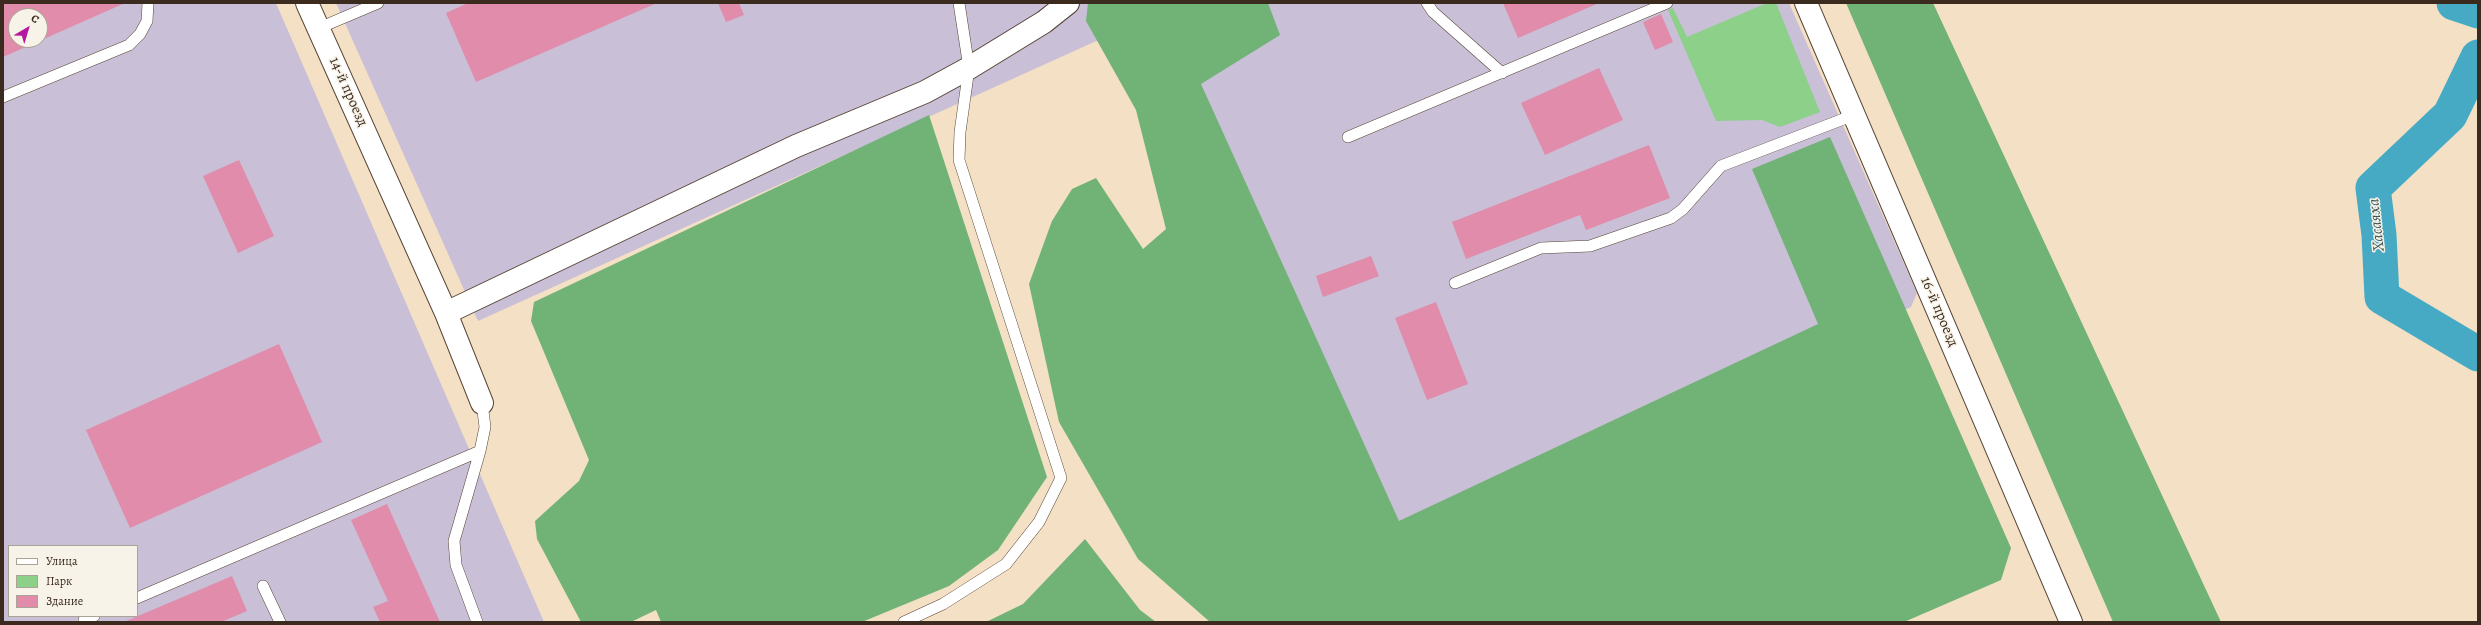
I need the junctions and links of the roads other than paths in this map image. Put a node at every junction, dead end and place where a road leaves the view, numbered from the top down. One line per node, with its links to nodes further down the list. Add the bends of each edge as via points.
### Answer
1 (148, 3): 12 (lane, via 147,21 140,34 129,45)
2 (307, 3): 9 (street, 14-й проезд)
3 (378, 3): 9 (lane)
4 (959, 3): 10 (lane)
5 (1068, 3): 10 (street, via 1044,22)
6 (1427, 3): 11 (lane, via 1433,12)
7 (1667, 3): 11 (lane)
8 (1806, 3): 13 (street, 16-й проезд)
9 (319, 28): 16 (street, 14-й проезд)
10 (969, 68): 16 (street, via 925,92 796,146); 23 (lane, via 960,132 959,160 1061,478 1039,522 1006,564 943,604)
11 (1502, 73): 14 (lane)
12 (3, 97)
13 (1854, 115): 15 (lane, via 1721,166 1683,209 1671,218 1590,246 1541,248); 24 (street, 16-й проезд)
14 (1348, 138)
15 (1455, 283)
16 (446, 313): 17 (street, 14-й проезд)
17 (482, 403): 18 (lane, via 485,427)
18 (480, 451): 20 (lane); 22 (lane, via 454,541 456,565)
19 (264, 586): 21 (lane)
20 (138, 598)
21 (280, 622)
22 (477, 622)
23 (904, 622)
24 (2071, 622)

